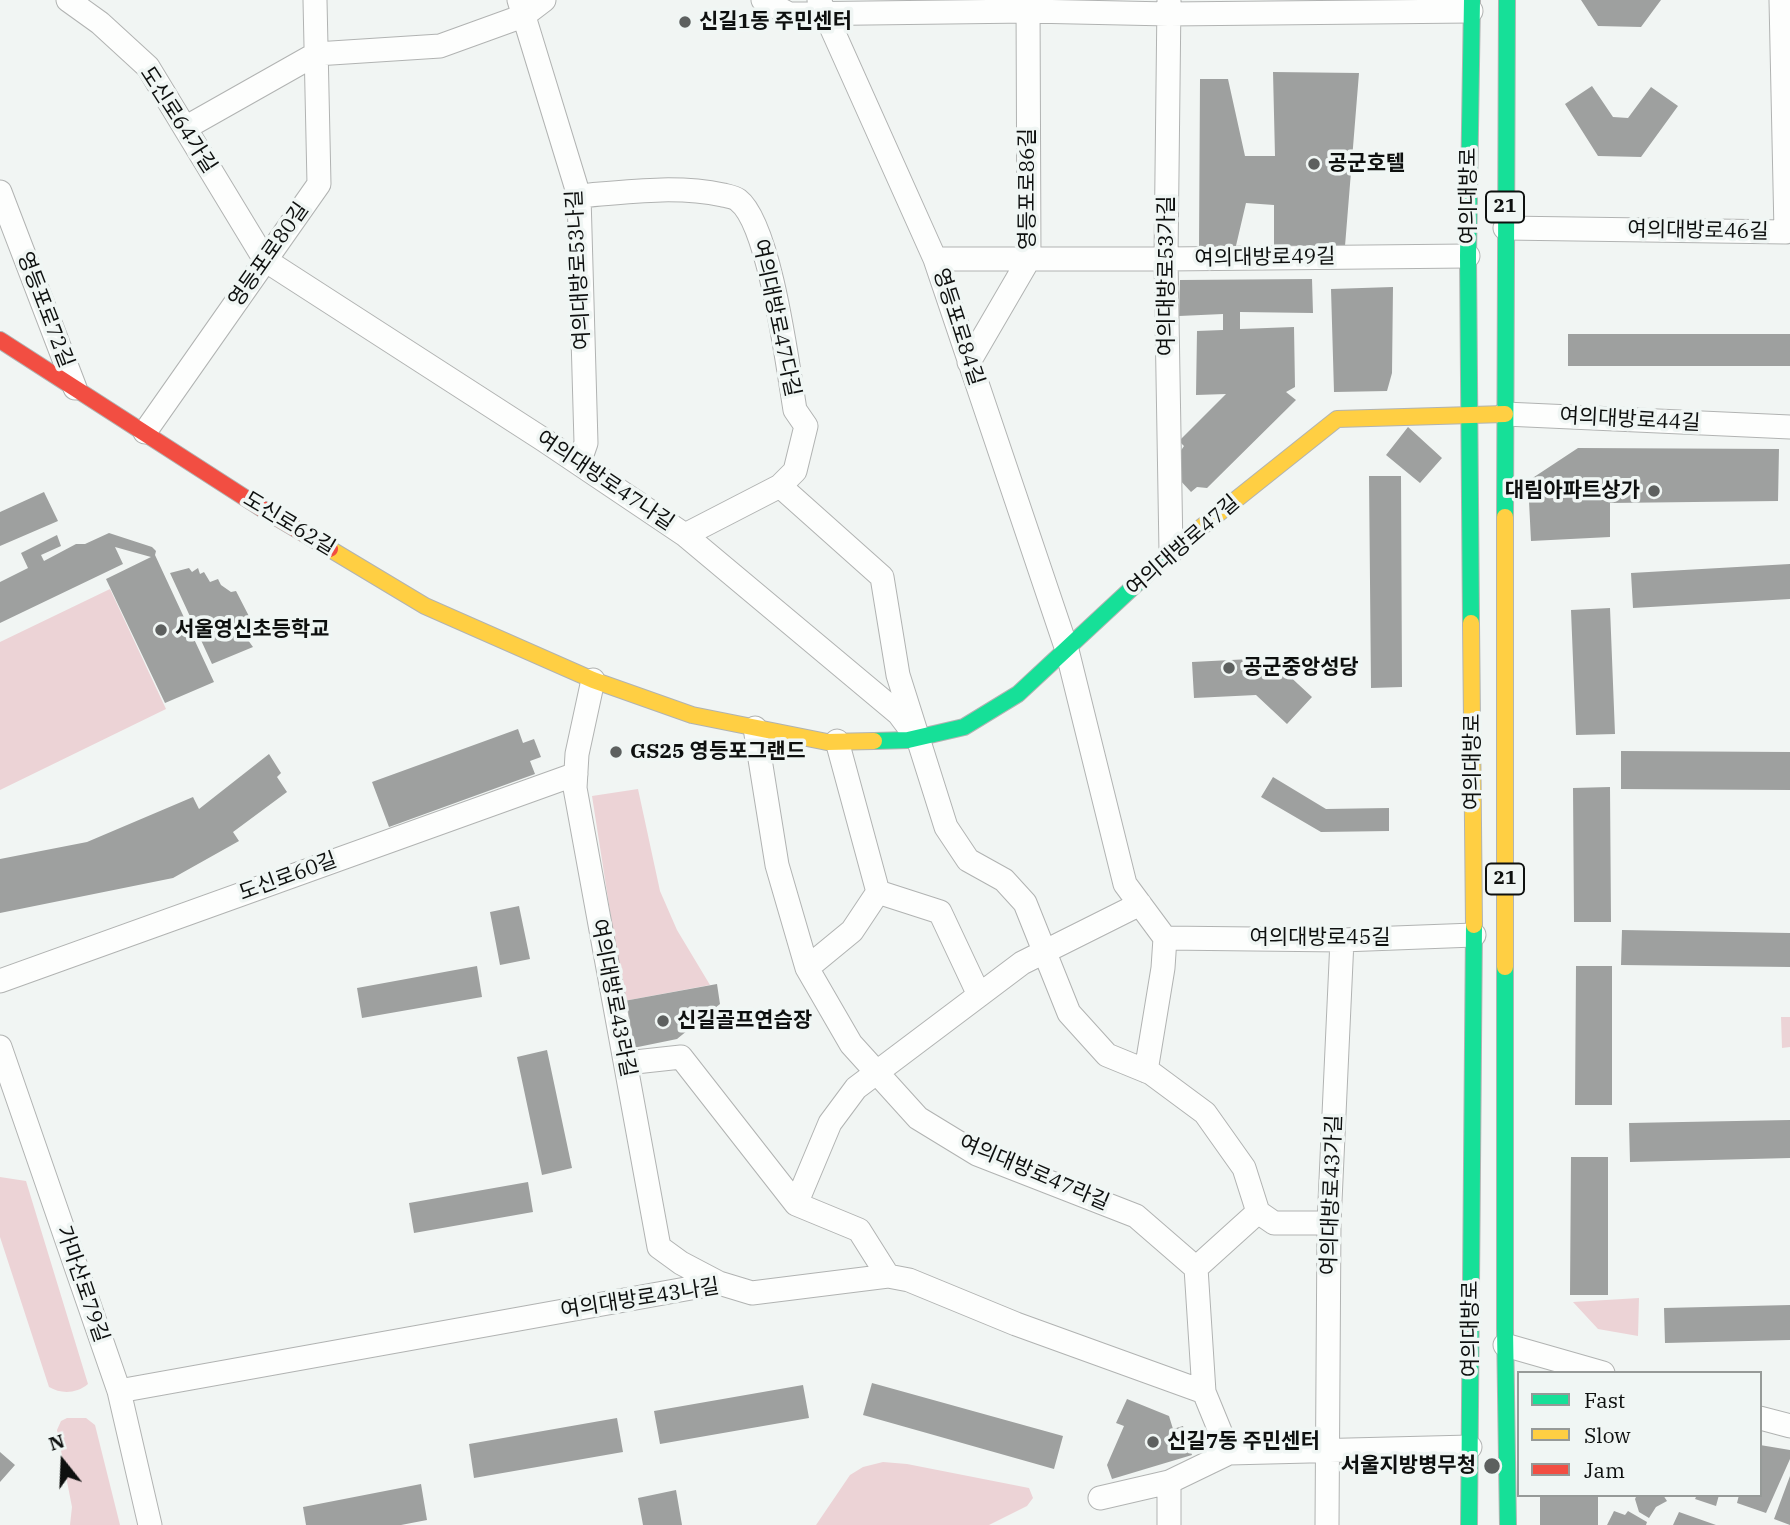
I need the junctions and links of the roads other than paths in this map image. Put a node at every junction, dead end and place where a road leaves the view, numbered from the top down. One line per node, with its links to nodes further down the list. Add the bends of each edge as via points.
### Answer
1 (68, 0): 13 (street, 도신로64가길, via 148,67)
2 (315, 0): 12 (street, 영등포로80길)
3 (544, 0): 11 (street)
4 (763, 0): 9 (street, via 789,14)
5 (1507, 0): 16 (main road, 여의대방로 / 21)
6 (1781, 0): 16 (street, 여의대방로46길, via 1786,232)
7 (1028, 5): 9 (street); 10 (street); 19 (street, 영등포로86길)
8 (1471, 6): 10 (street); 17 (main road, 여의대방로)
9 (822, 7): 18 (street, 영등포로84길)
10 (1169, 7): 21 (street, 여의대방로53가길)
11 (521, 8): 12 (street, via 440,46); 15 (street, 여의대방로53나길)
12 (316, 54): 13 (street); 20 (street, 영등포로80길, via 319,184)
13 (185, 128): 20 (street, 도신로64가길)
14 (0, 192): 24 (street, 영등포로72길)
15 (579, 196): 29 (street, 여의대방로53나길, via 586,443); 30 (street, 여의대방로47다길, via 677,188 737,198 748,212 770,278 795,410 806,426 795,471)
16 (1505, 228): 25 (main road, 여의대방로 / 21)
17 (1468, 256): 21 (street, 여의대방로49길); 26 (main road, 여의대방로)
18 (935, 259): 19 (street, 여의대방로49길); 23 (street, 영등포로84길)
19 (1029, 259): 21 (street, 여의대방로49길); 23 (street, 영등포로86길)
20 (265, 260): 28 (street, 영등포로80길); 29 (street, 여의대방로47나길)
21 (1166, 260): 32 (street, 여의대방로53가길)
22 (0, 340): 24 (main road, 도신로62길)
23 (969, 362): 33 (street, 영등포로84길)
24 (75, 388): 28 (main road, 도신로62길)
25 (1505, 414): 26 (main road, 여의대방로44길); 27 (street, 여의대방로44길); 58 (main road, 여의대방로 / 21)
26 (1471, 415): 32 (main road, 여의대방로47길, via 1337,419); 41 (main road, 여의대방로)
27 (1790, 427)
28 (145, 432): 34 (main road, 도신로62길, via 425,606)
29 (579, 463): 31 (street, 여의대방로47나길)
30 (780, 486): 31 (street, 여의대방로47다길); 36 (street, via 882,578 898,675)
31 (685, 535): 36 (street, 여의대방로47나길, via 899,714)
32 (1171, 552): 33 (main road, 여의대방로47길)
33 (1068, 650): 36 (main road, 여의대방로47길, via 1018,694 964,727); 40 (street, via 1125,884)
34 (593, 680): 35 (main road, 여의대방로47길, via 691,716); 38 (street, 여의대방로43라길)
35 (755, 728): 37 (main road, 여의대방로47길); 45 (street, 여의대방로47라길, via 777,865)
36 (917, 738): 37 (main road, 여의대방로47길); 44 (street, via 946,827 968,860 1004,880 1025,903)
37 (837, 741): 39 (street)
38 (576, 774): 46 (street, 도신로60길); 49 (street, 여의대방로43라길, via 583,838)
39 (878, 892): 45 (street, via 852,931); 47 (street, via 940,912)
40 (1140, 904): 42 (street); 44 (street)
41 (1474, 935): 43 (street, 여의대방로45길); 58 (main road, 여의대방로)
42 (1165, 938): 43 (street, 여의대방로45길); 50 (street)
43 (1342, 940): 54 (street, 여의대방로43가길)
44 (1044, 950): 47 (street); 50 (street, via 1069,1013 1107,1055)
45 (807, 968): 51 (street, 여의대방로47라길, via 851,1044)
46 (0, 981)
47 (979, 995): 51 (street)
48 (0, 1047): 60 (street, 가마산로79길)
49 (626, 1063): 52 (street, via 681,1057); 57 (street, 여의대방로43라길, via 659,1247)
50 (1146, 1071): 53 (street, via 1205,1114 1244,1168)
51 (876, 1072): 52 (street, via 856,1088 830,1123); 55 (street, 여의대방로47라길, via 918,1118 977,1154 1136,1216)
52 (796, 1204): 56 (street, via 859,1230)
53 (1258, 1212): 54 (street, via 1274,1223); 55 (street)
54 (1329, 1223): 65 (street, 여의대방로43가길)
55 (1196, 1268): 61 (street)
56 (888, 1276): 57 (street, 여의대방로43나길, via 752,1293); 61 (street, 여의대방로43나길)
57 (719, 1283): 60 (street, 여의대방로43나길)
58 (1488, 1346): 59 (street); 64 (main road, 여의대방로 / 21); 64 (main road, 여의대방로)
59 (1594, 1371)
60 (119, 1391): 69 (street, 가마산로79길)
61 (1204, 1392): 66 (street)
62 (1762, 1419): 63 (street)
63 (1790, 1426)
64 (1488, 1446): 65 (street); 72 (main road, 여의대방로); 73 (main road, 여의대방로 / 21)
65 (1326, 1451): 66 (street); 71 (street, 여의대방로43가길)
66 (1229, 1453): 67 (street)
67 (1169, 1482): 68 (street); 70 (street)
68 (1100, 1498)
69 (150, 1525)
70 (1169, 1525)
71 (1327, 1525)
72 (1469, 1525)
73 (1508, 1525)

